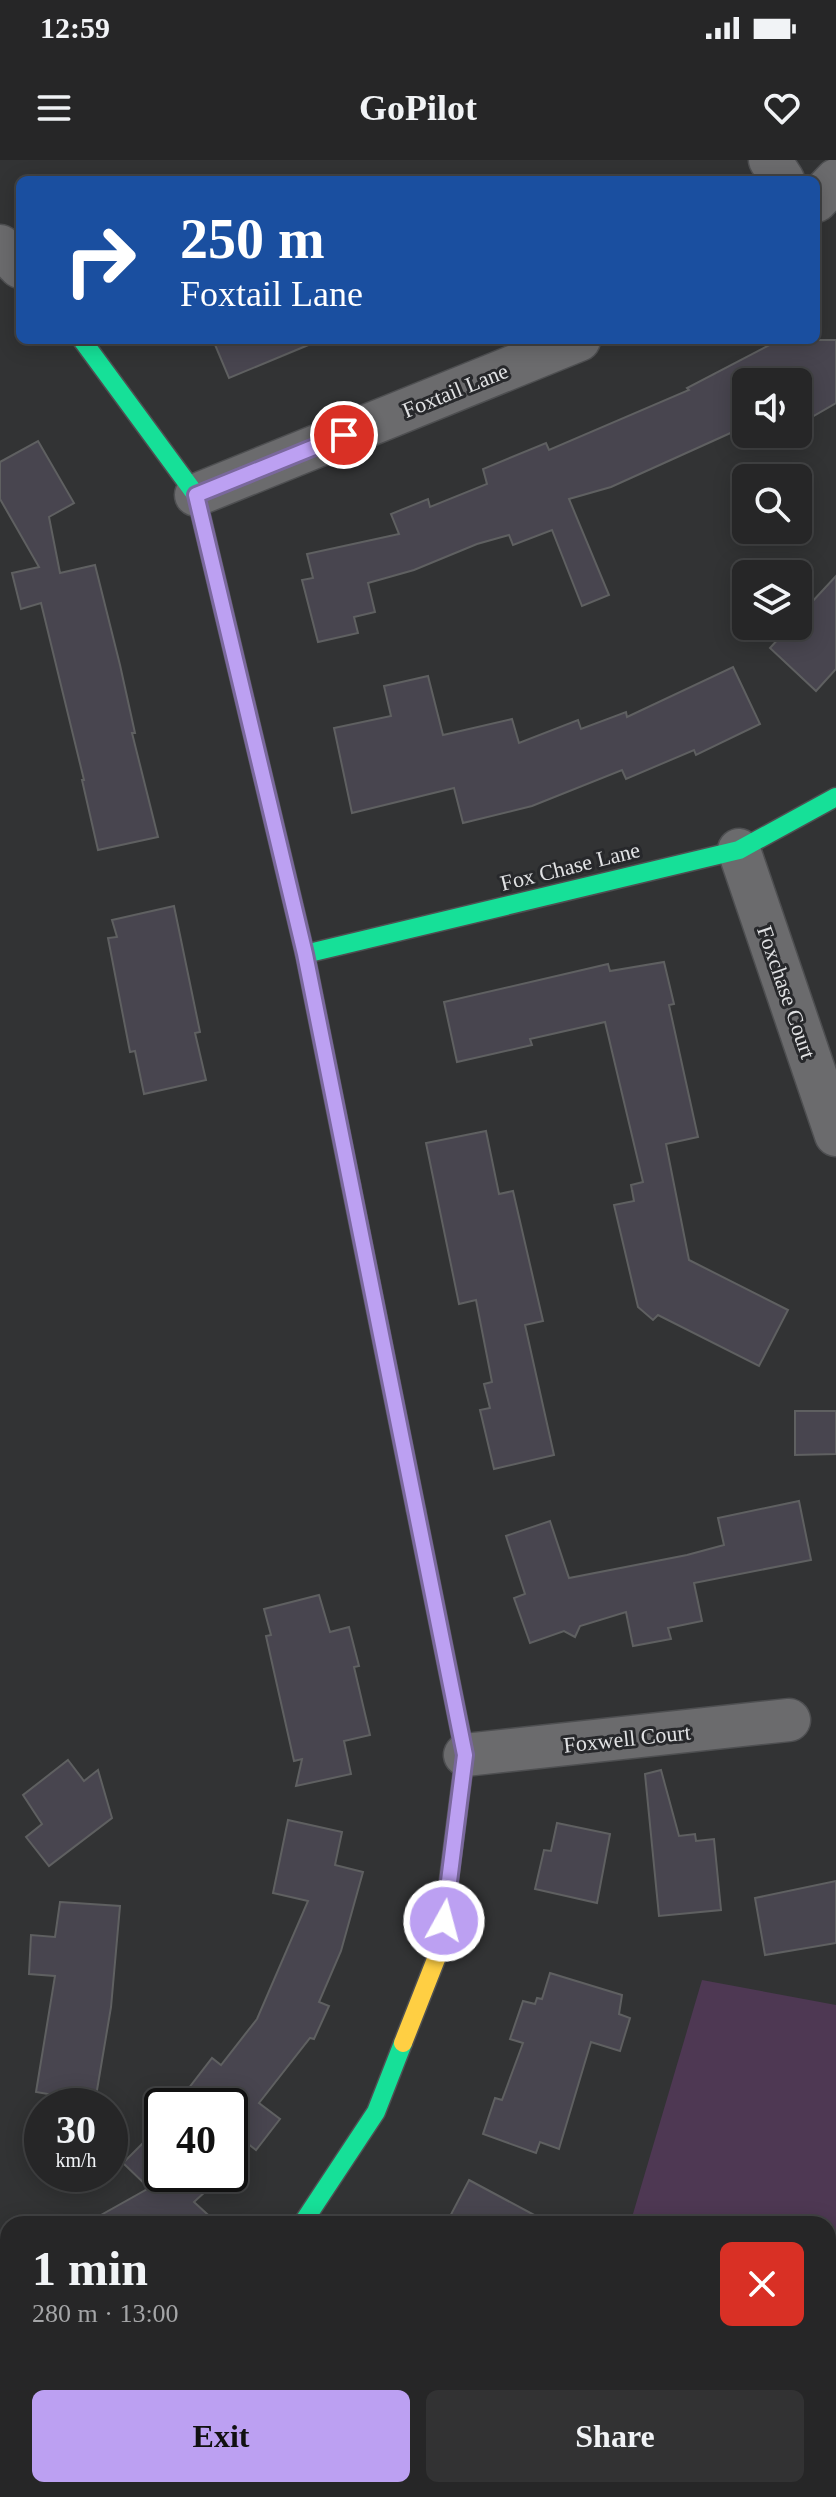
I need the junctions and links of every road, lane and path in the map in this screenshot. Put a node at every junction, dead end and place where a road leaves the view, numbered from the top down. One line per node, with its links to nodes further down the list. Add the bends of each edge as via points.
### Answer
1 (836, 180): 2 (street)
2 (820, 197)
3 (0, 246): 4 (street)
4 (16, 263)
5 (85, 344): 7 (street)
6 (569, 344): 7 (street, Foxtail Lane)
7 (196, 495): 10 (street)
8 (836, 797): 9 (street, Fox Chase Lane)
9 (739, 850): 10 (street, Fox Chase Lane); 11 (street, Foxchase Court)
10 (305, 954): 13 (street)
11 (836, 1135)
12 (789, 1720): 13 (street, Foxwell Court)
13 (465, 1755): 14 (street, via 440,1949 376,2112)
14 (307, 2216)

